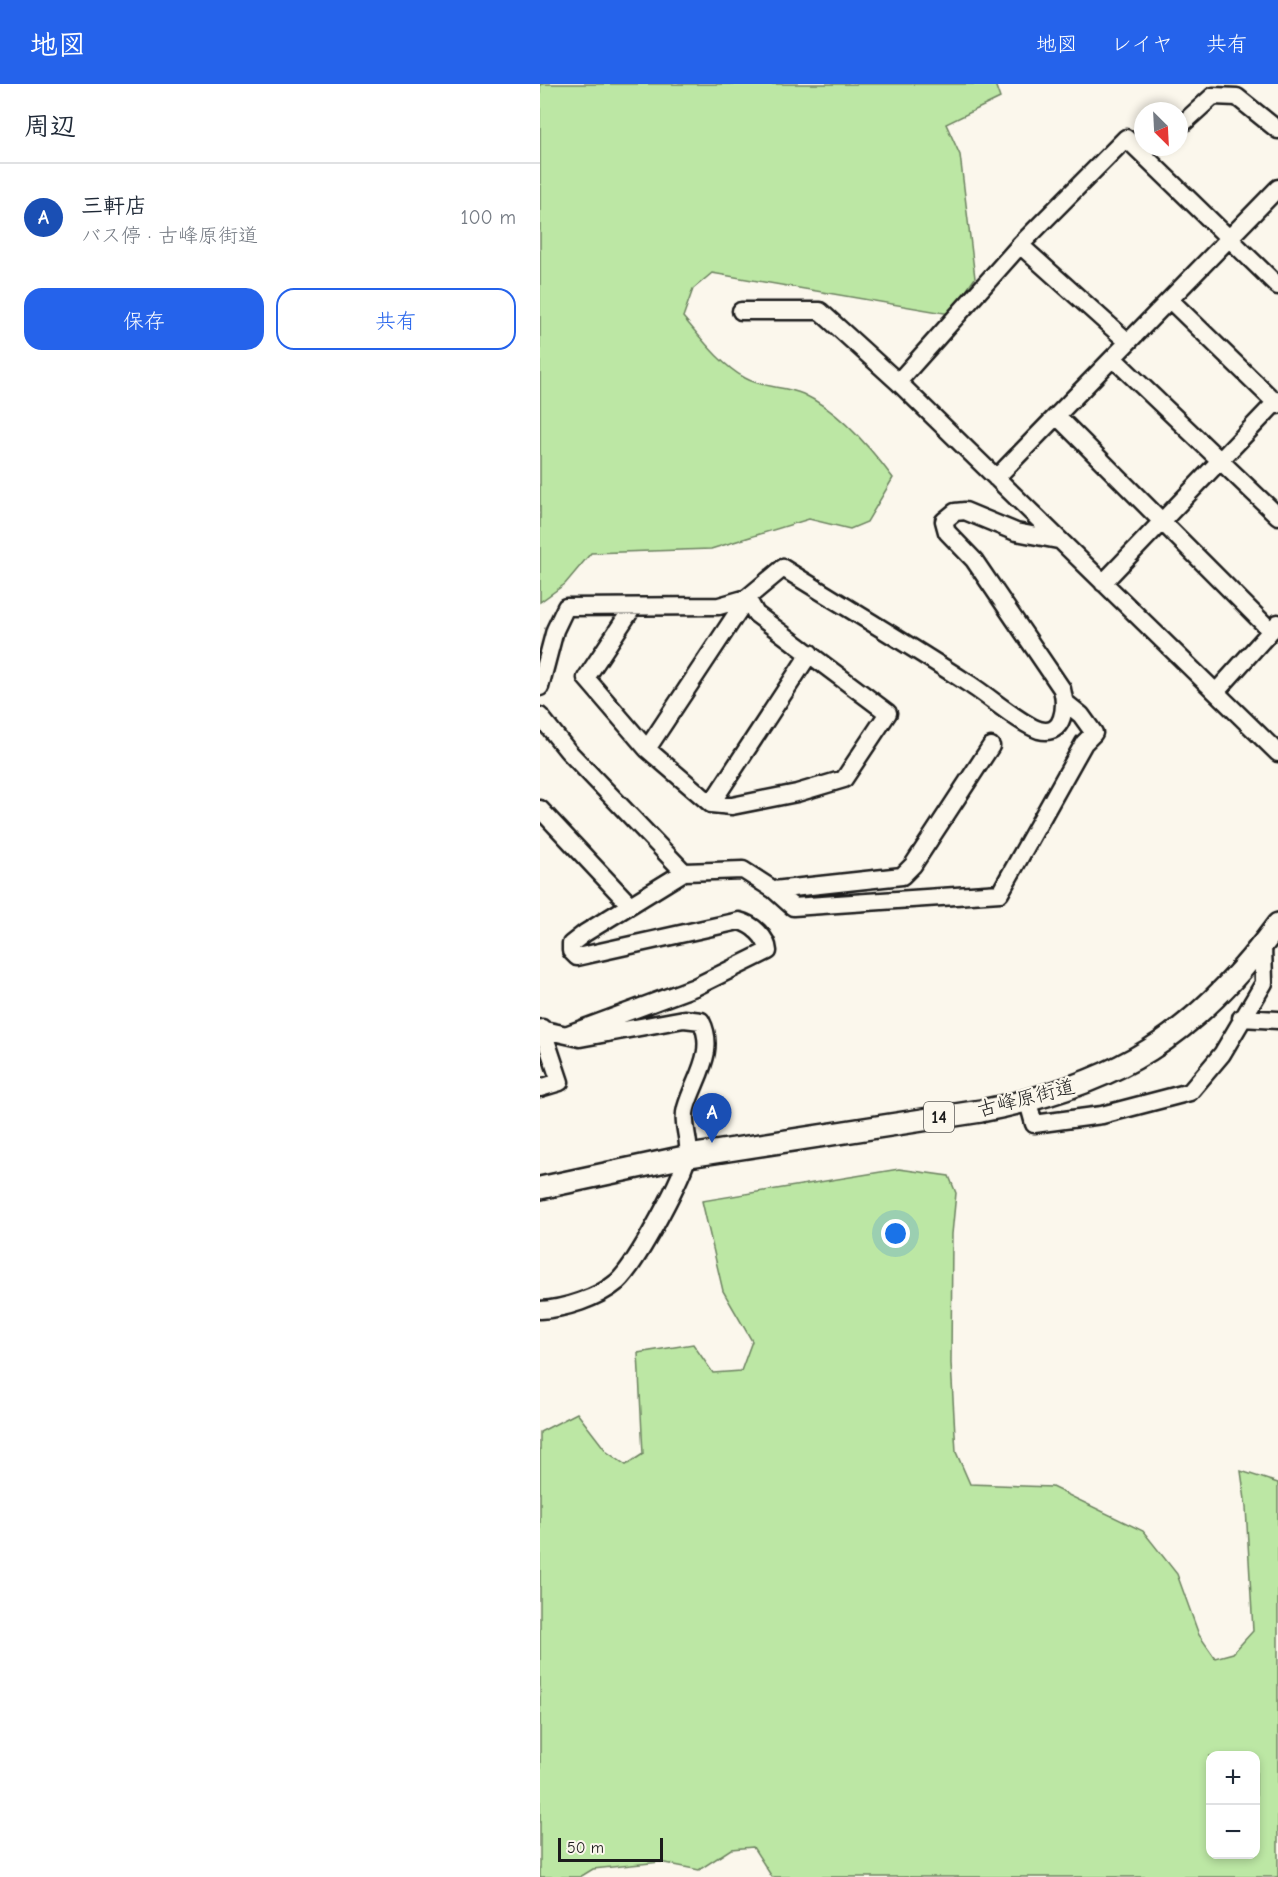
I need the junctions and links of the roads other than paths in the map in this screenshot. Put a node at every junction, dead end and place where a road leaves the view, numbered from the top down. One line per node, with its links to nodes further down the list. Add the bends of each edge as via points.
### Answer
1 (1188, 119): 2 (street, via 1213,96 1237,97)
2 (1278, 129)
3 (1134, 142): 7 (street, via 1126,138)
4 (1156, 156): 6 (street)
5 (1278, 188): 6 (street)
6 (1229, 238): 8 (street); 9 (street)
7 (1020, 245): 11 (street); 13 (street)
8 (1278, 286)
9 (1170, 300): 11 (street); 14 (street)
10 (741, 311): 13 (street, via 820,311)
11 (1128, 342): 12 (street)
12 (1113, 358): 15 (street); 16 (street)
13 (898, 382): 17 (street)
14 (1277, 403): 16 (street)
15 (1057, 416): 17 (street); 19 (street)
16 (1221, 461): 18 (street); 19 (street)
17 (996, 478): 20 (street)
18 (1278, 516)
19 (1162, 522): 21 (street); 24 (street)
20 (1058, 540): 21 (street); 30 (street, via 1016,532 965,511 955,512 944,521 947,532 974,560 1062,689)
21 (1103, 583): 29 (street)
22 (747, 598): 23 (street, via 719,606); 27 (street, via 756,614); 30 (street, via 783,568 967,682 1028,725 1041,731 1054,727 1064,717); 33 (street)
23 (633, 607): 25 (street, via 566,607); 33 (street, via 586,678)
24 (1274, 627): 29 (street)
25 (554, 638): 26 (street); 28 (street)
26 (540, 650)
27 (810, 653): 35 (street); 35 (street, via 888,713 844,779 732,806)
28 (540, 687)
29 (1216, 692): 34 (street)
30 (1066, 703): 38 (street, via 1094,733 1084,743 1000,893 793,907)
31 (540, 717): 37 (street)
32 (991, 746): 38 (street, via 902,876)
33 (647, 749): 35 (street)
34 (1278, 753)
35 (711, 804)
36 (540, 809): 39 (street)
37 (684, 872): 38 (street, via 743,870); 39 (street)
38 (774, 890)
39 (630, 905): 45 (street, via 585,933 572,944 571,951 577,957 739,921 751,923 768,945 768,951 695,987)
40 (1278, 924): 41 (main road, 古峰原街道 / 14)
41 (1263, 945): 42 (street, via 1264,983); 47 (main road, 古峰原街道 / 14, via 1204,1011 1139,1059)
42 (1241, 1018): 43 (street); 47 (street, via 1222,1054 1190,1092 1102,1115 1034,1124)
43 (1278, 1020)
44 (541, 1029): 45 (street); 46 (street, via 560,1082)
45 (568, 1034): 48 (street, via 580,1038 684,1019 700,1022 706,1031 707,1055 686,1108 683,1124)
46 (540, 1088)
47 (1028, 1102): 48 (main road, 古峰原街道 / 14)
48 (688, 1156): 49 (main road, 古峰原街道 / 14); 50 (street, via 656,1224 617,1282 592,1296 553,1310)
49 (540, 1188)
50 (540, 1310)

